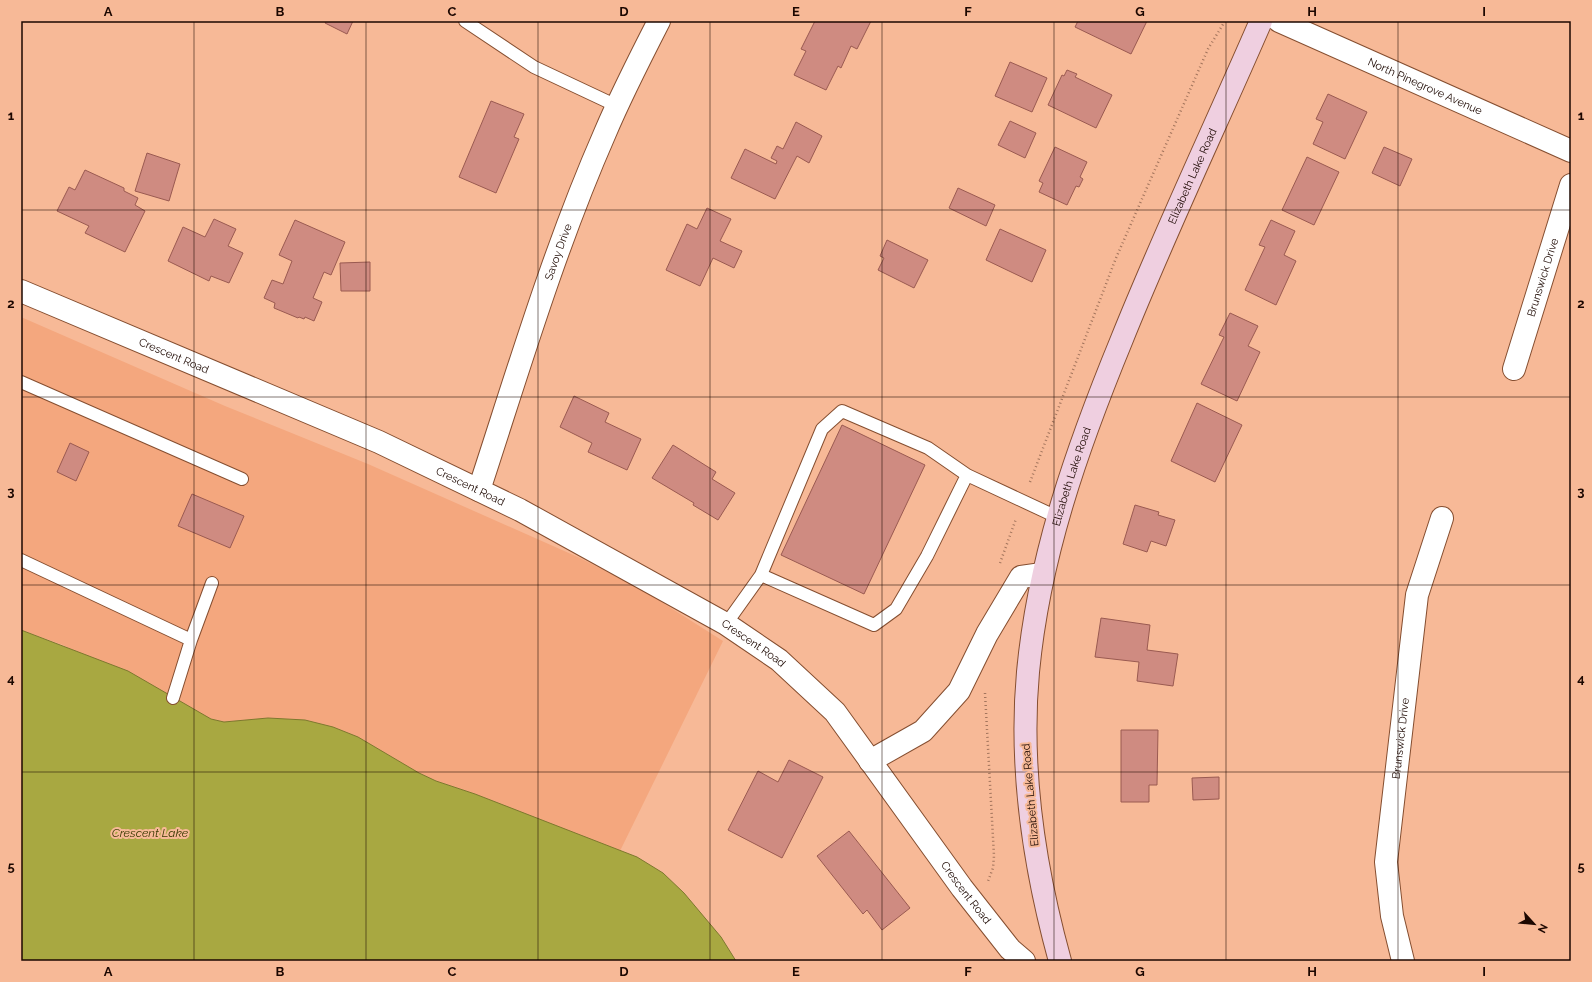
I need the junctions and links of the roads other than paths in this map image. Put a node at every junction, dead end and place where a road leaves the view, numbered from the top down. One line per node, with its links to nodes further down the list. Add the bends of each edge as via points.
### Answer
1 (465, 21): 5 (lane, via 534,67)
2 (659, 21): 5 (street, Savoy Drive)
3 (1261, 21): 14 (street, Elizabeth Lake Road, via 1130,317 1077,452)
4 (1279, 21): 6 (street, North Pinegrove Avenue)
5 (617, 106): 13 (street, Savoy Drive, via 544,292)
6 (1571, 151)
7 (1571, 185): 9 (street, Brunswick Drive)
8 (21, 291): 13 (street, Crescent Road, via 378,442)
9 (1514, 369)
10 (21, 382): 12 (lane)
11 (967, 475): 14 (lane); 18 (lane, via 927,556 896,609 874,625); 18 (lane, via 928,448 842,411 822,429)
12 (242, 479)
13 (479, 490): 20 (street, Crescent Road)
14 (1057, 517): 17 (street, Elizabeth Lake Road)
15 (1442, 518): 26 (street, Brunswick Drive, via 1417,595 1386,862 1392,916)
16 (21, 560): 21 (lane)
17 (1042, 574): 23 (street, via 1021,577 987,634 959,691 923,731); 25 (street, Elizabeth Lake Road, via 1028,671 1026,773 1034,843 1049,921)
18 (762, 575): 20 (lane)
19 (212, 583): 21 (lane)
20 (726, 624): 23 (street, Crescent Road, via 778,660 835,712)
21 (191, 640): 22 (lane)
22 (173, 698)
23 (870, 760): 24 (street, Crescent Road, via 962,888 1010,950)
24 (1024, 961)
25 (1060, 961)
26 (1403, 961)

